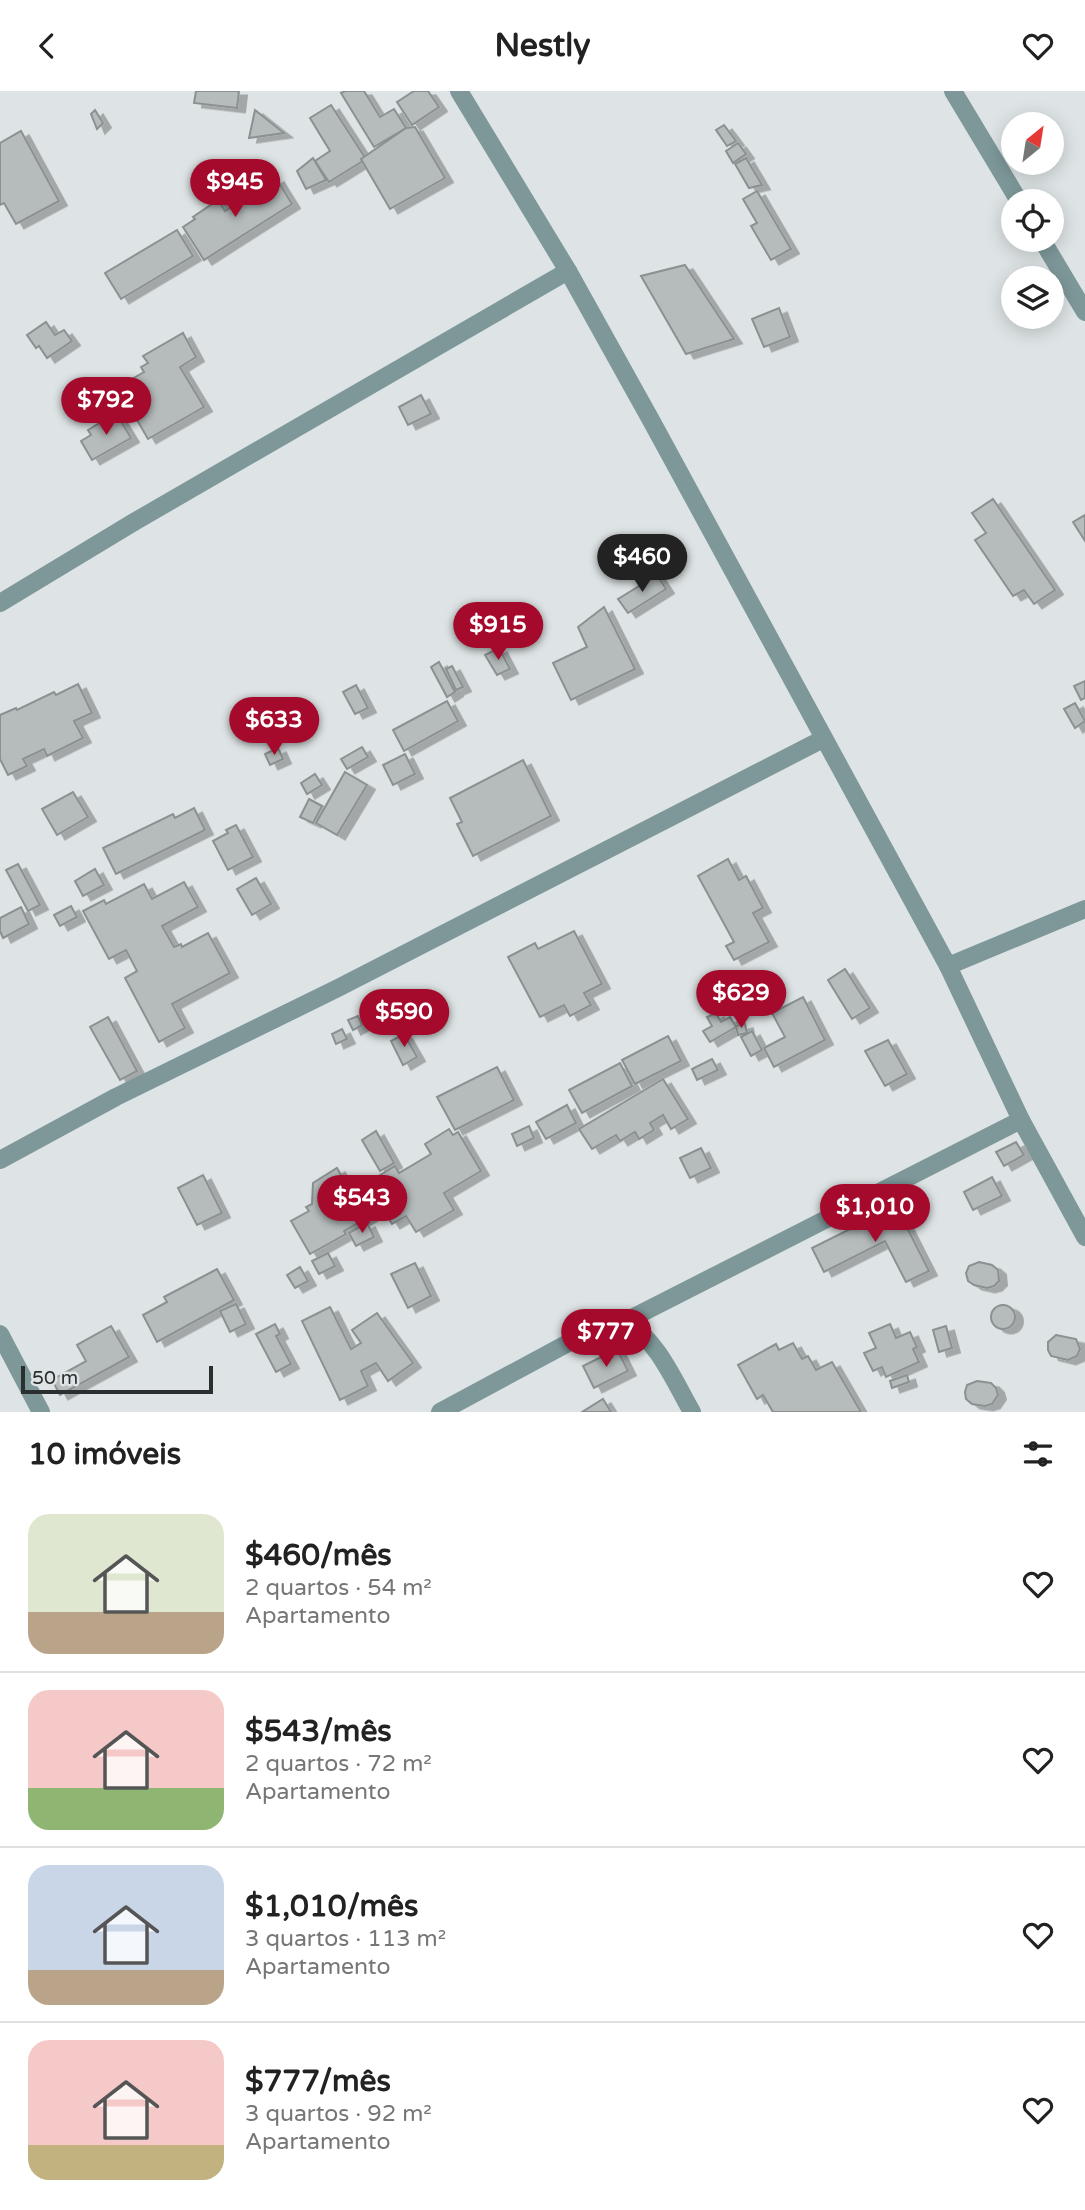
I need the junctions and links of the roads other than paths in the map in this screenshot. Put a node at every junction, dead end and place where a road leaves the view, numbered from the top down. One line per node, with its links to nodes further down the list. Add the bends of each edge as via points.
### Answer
1 (459, 91): 5 (street)
2 (953, 91): 3 (street)
3 (1012, 189)
4 (1049, 252): 6 (street)
5 (568, 271): 7 (street); 8 (street)
6 (1085, 312)
7 (0, 603)
8 (823, 739): 10 (street); 12 (street)
9 (1085, 909): 10 (street)
10 (948, 966): 11 (street)
11 (1021, 1119): 13 (street); 14 (street)
12 (0, 1160)
13 (1085, 1237)
14 (626, 1321): 17 (street, via 596,1328); 18 (street, via 653,1343)
15 (0, 1334): 16 (street)
16 (41, 1412)
17 (440, 1412)
18 (692, 1412)

